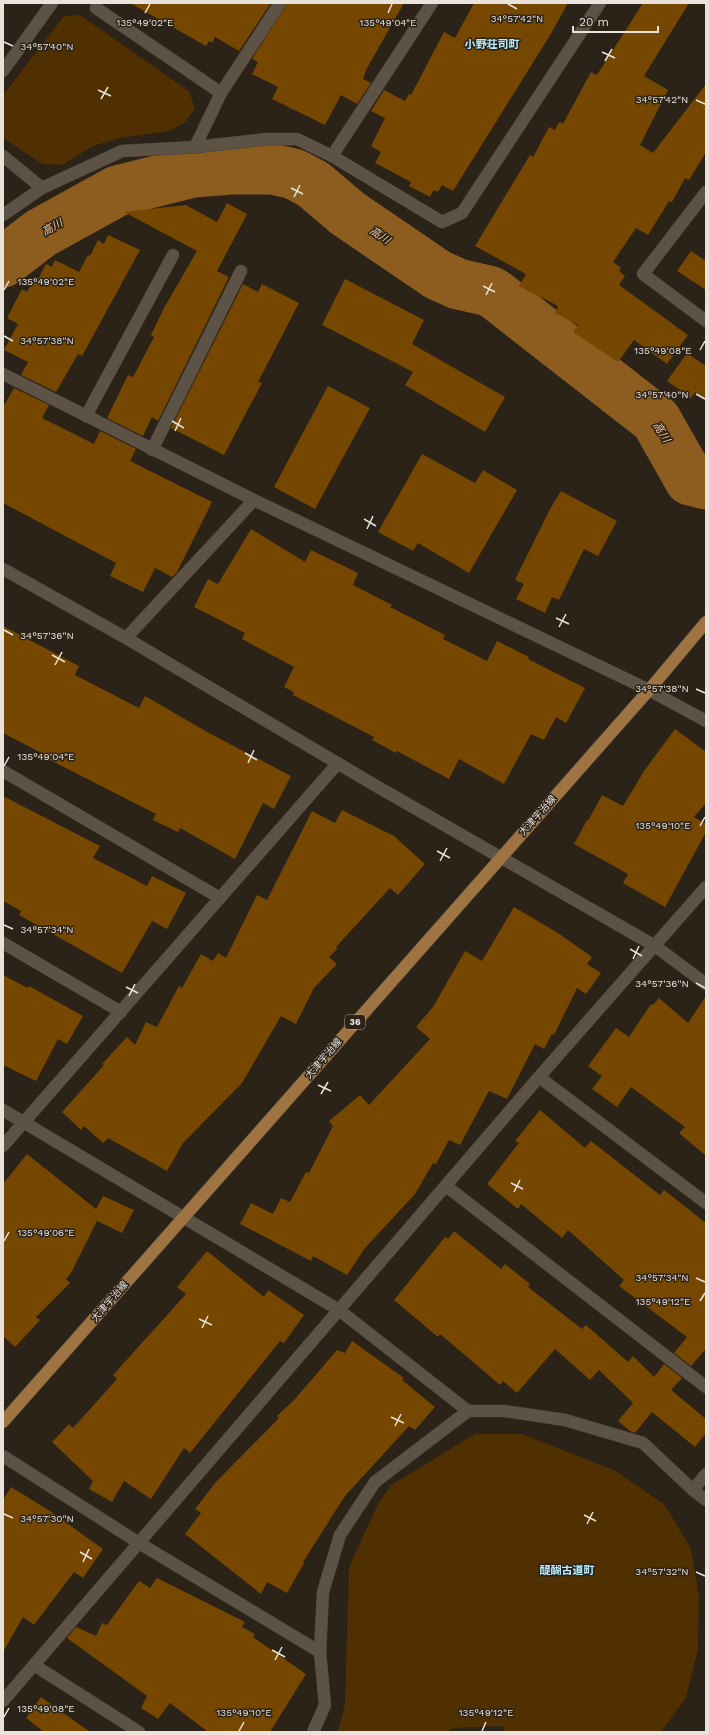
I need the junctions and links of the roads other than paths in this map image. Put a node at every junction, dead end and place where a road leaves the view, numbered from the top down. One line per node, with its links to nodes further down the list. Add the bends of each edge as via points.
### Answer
1 (52, 3): 6 (street)
2 (280, 3): 7 (street)
3 (432, 3): 10 (street)
4 (600, 3): 10 (street, via 462,213 442,222)
5 (95, 5): 7 (street)
6 (3, 71)
7 (221, 93): 8 (street)
8 (195, 147): 10 (street, via 267,139 298,139); 11 (street, via 122,151)
9 (3, 156): 11 (street)
10 (332, 156)
11 (42, 188): 13 (street)
12 (706, 192): 16 (street, via 643,274)
13 (3, 215)
14 (173, 255): 18 (street)
15 (241, 271): 19 (street)
16 (706, 321)
17 (3, 374): 18 (street)
18 (86, 416): 19 (street)
19 (152, 450): 20 (street)
20 (254, 500): 23 (street); 24 (street)
21 (3, 569): 23 (street)
22 (706, 622): 24 (main road, 大津宇治線 / 36)
23 (126, 638): 26 (street)
24 (649, 690): 25 (street); 28 (main road, 大津宇治線 / 36)
25 (706, 721)
26 (338, 763): 28 (street); 30 (street)
27 (3, 771): 30 (street)
28 (500, 857): 32 (street); 41 (main road, 大津宇治線 / 36)
29 (706, 887): 32 (street)
30 (220, 898): 34 (street)
31 (3, 943): 34 (street)
32 (655, 946): 33 (street); 35 (street)
33 (706, 984)
34 (121, 1012): 37 (street)
35 (540, 1077): 39 (street); 40 (street)
36 (3, 1110): 37 (street)
37 (24, 1122): 38 (street); 41 (street)
38 (3, 1146)
39 (446, 1186): 42 (street); 43 (street)
40 (706, 1203)
41 (184, 1216): 42 (street); 45 (main road, 大津宇治線 / 36)
42 (339, 1310): 44 (street); 50 (street)
43 (706, 1387)
44 (468, 1411): 48 (street, via 505,1411 566,1420 643,1443); 51 (street, via 375,1482 340,1535 322,1592)
45 (3, 1422)
46 (3, 1456): 50 (street)
47 (706, 1474): 48 (street)
48 (692, 1490): 49 (street)
49 (706, 1500)
50 (139, 1543): 51 (street); 52 (street)
51 (320, 1652): 55 (street, via 325,1705)
52 (34, 1665): 53 (street); 54 (street)
53 (3, 1701)
54 (139, 1732)
55 (314, 1732)

